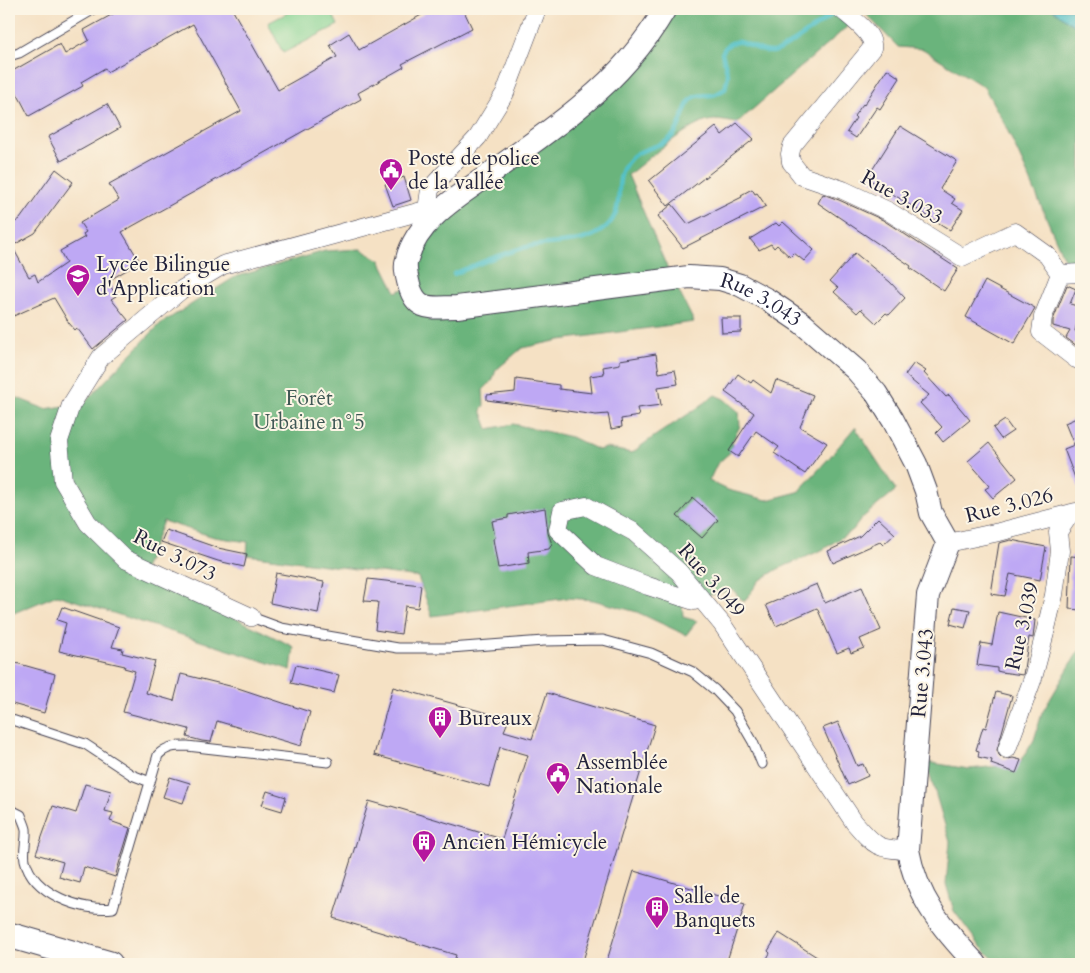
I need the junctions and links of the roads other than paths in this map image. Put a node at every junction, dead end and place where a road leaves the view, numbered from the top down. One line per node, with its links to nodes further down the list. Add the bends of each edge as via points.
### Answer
1 (94, 9): 5 (lane)
2 (537, 9): 6 (street, via 506,93 478,137 430,189)
3 (665, 9): 6 (street, Rue 3.043, via 651,33 621,70 584,104)
4 (841, 9): 7 (street, Rue 3.033, via 870,36 872,48 792,146 791,162 795,170 802,176 888,211 962,257 1015,232 1047,255)
5 (9, 56)
6 (437, 208): 11 (street, Rue 3.043, via 406,261 411,295 420,305 457,307 689,277 720,279 740,285 768,300 802,323 856,370 876,393 916,464 931,513); 13 (street, Rue 3.073, via 223,265 181,290 101,358 71,405 59,441 63,482 88,523 124,559)
7 (1060, 274): 8 (street); 9 (street, via 1040,332)
8 (1081, 274)
9 (1081, 361)
10 (1076, 512): 11 (street, Rue 3.026); 15 (street, Rue 3.039, via 1058,532 1060,551 1054,596 1033,678)
11 (948, 543): 20 (street, Rue 3.043, via 928,595)
12 (694, 601): 20 (street, Rue 3.049, via 596,566 558,530 562,511 586,506 634,532 680,572 722,624 854,822 871,842 887,850)
13 (251, 617): 17 (lane, Rue 3.073, via 281,628 398,648 603,640 652,653 693,672 735,710)
14 (9, 719): 18 (lane, via 85,744 132,775)
15 (1007, 750)
16 (328, 762): 18 (lane, via 176,746 164,748 158,754)
17 (762, 764)
18 (150, 782): 19 (lane, via 113,908 80,907 44,890 26,860 26,830 21,815)
19 (9, 809)
20 (908, 850): 23 (street, Rue 3.043, via 912,871 931,910)
21 (9, 935): 22 (main road)
22 (110, 964)
23 (976, 964)

